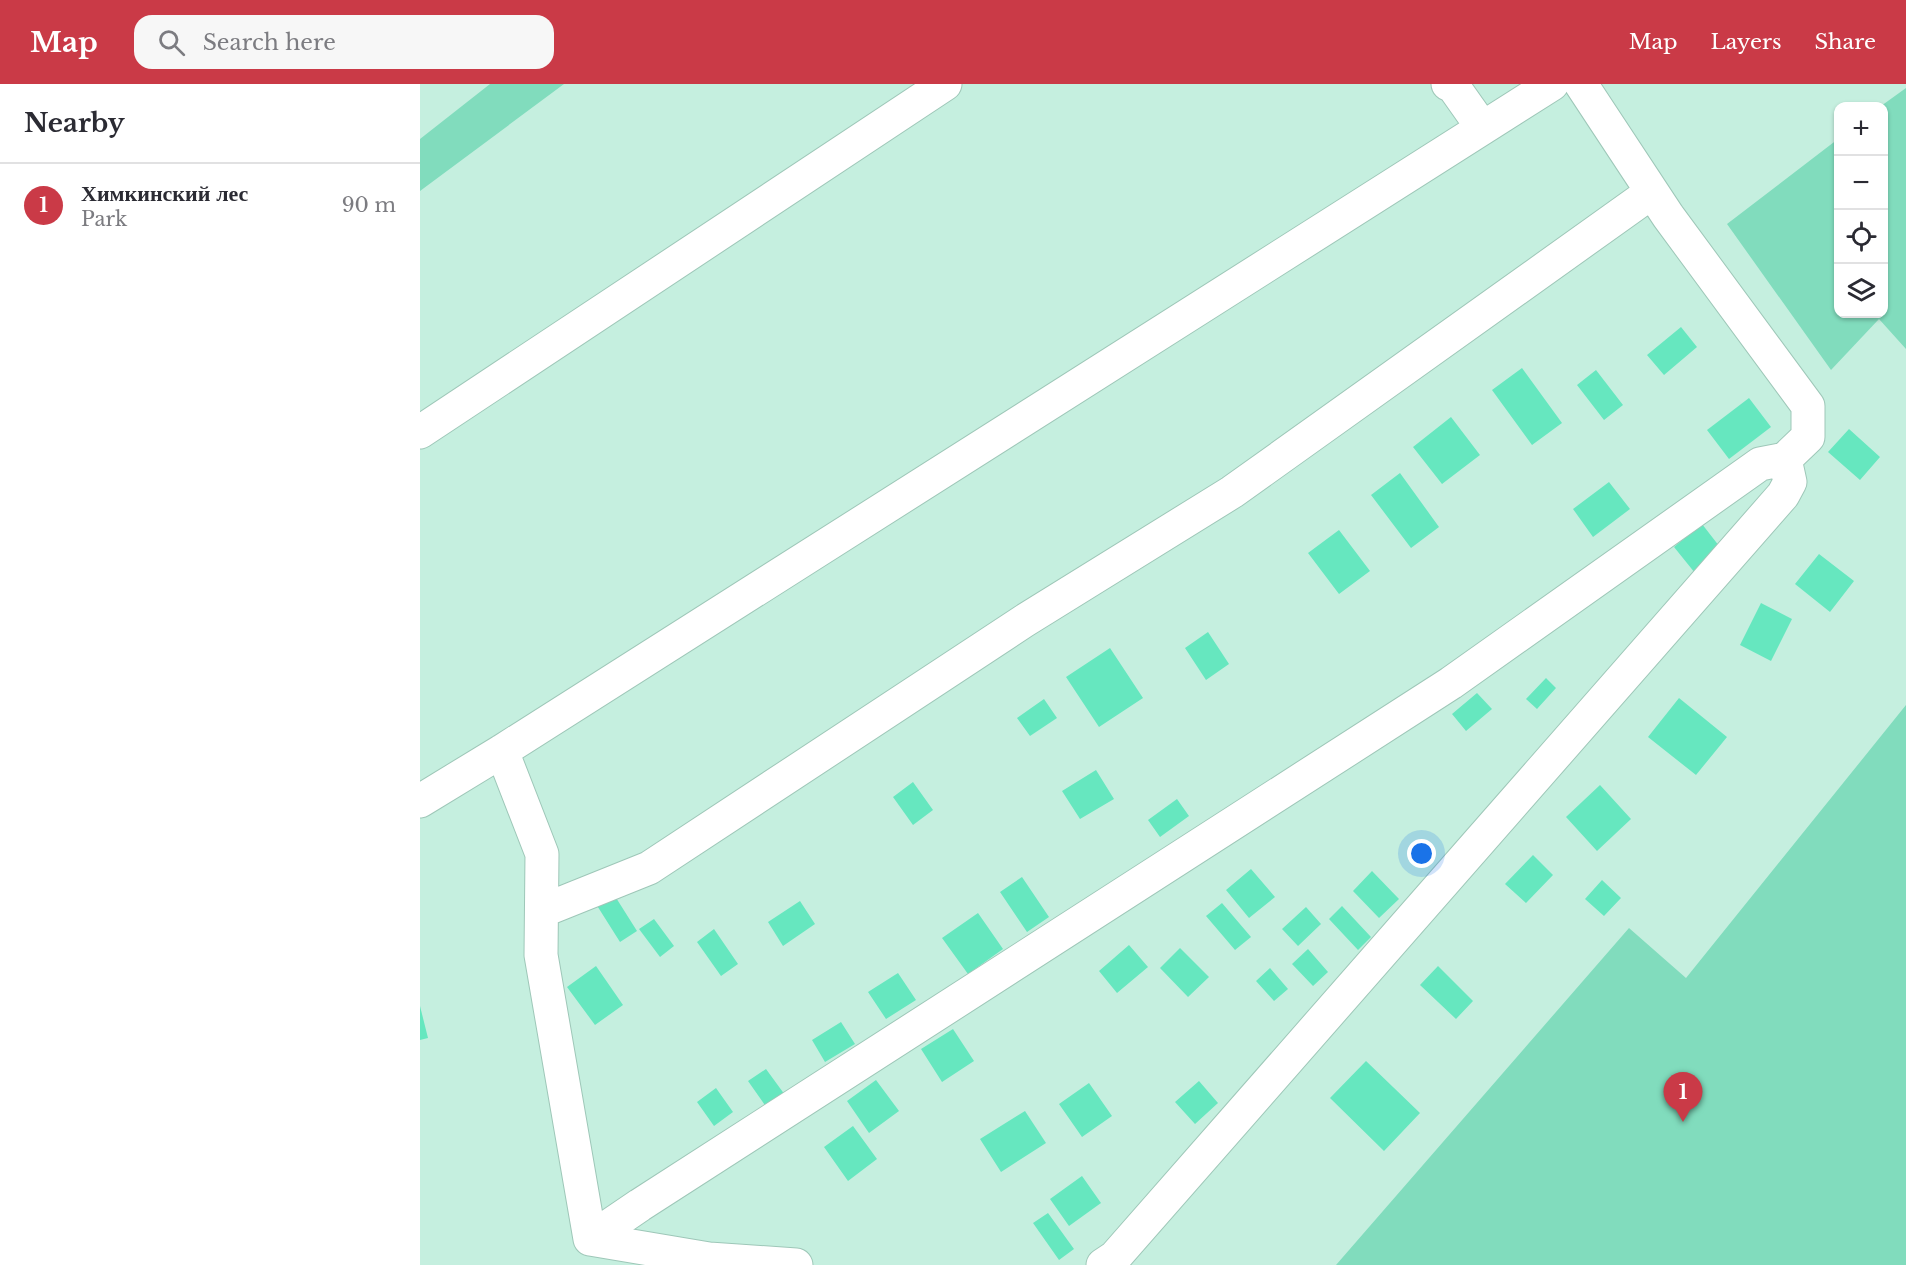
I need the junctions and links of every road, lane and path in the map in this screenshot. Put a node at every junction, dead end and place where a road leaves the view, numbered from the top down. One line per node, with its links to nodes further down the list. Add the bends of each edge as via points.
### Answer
1 (945, 84): 7 (street)
2 (1448, 84): 5 (street)
3 (1552, 84): 5 (street)
4 (1581, 84): 6 (street)
5 (1482, 127): 9 (street)
6 (1652, 192): 8 (street, via 1808,406 1808,437); 11 (street, via 1232,492 1024,621 649,868)
7 (420, 432)
8 (1785, 459): 12 (street, via 1760,464 1451,683); 14 (street, via 1790,482 1783,495 1115,1257)
9 (502, 751): 10 (street); 11 (street, via 542,854)
10 (420, 801)
11 (542, 911): 12 (street, via 541,955)
12 (590, 1239): 13 (street, via 709,1259)
13 (796, 1265)
14 (1103, 1265)

